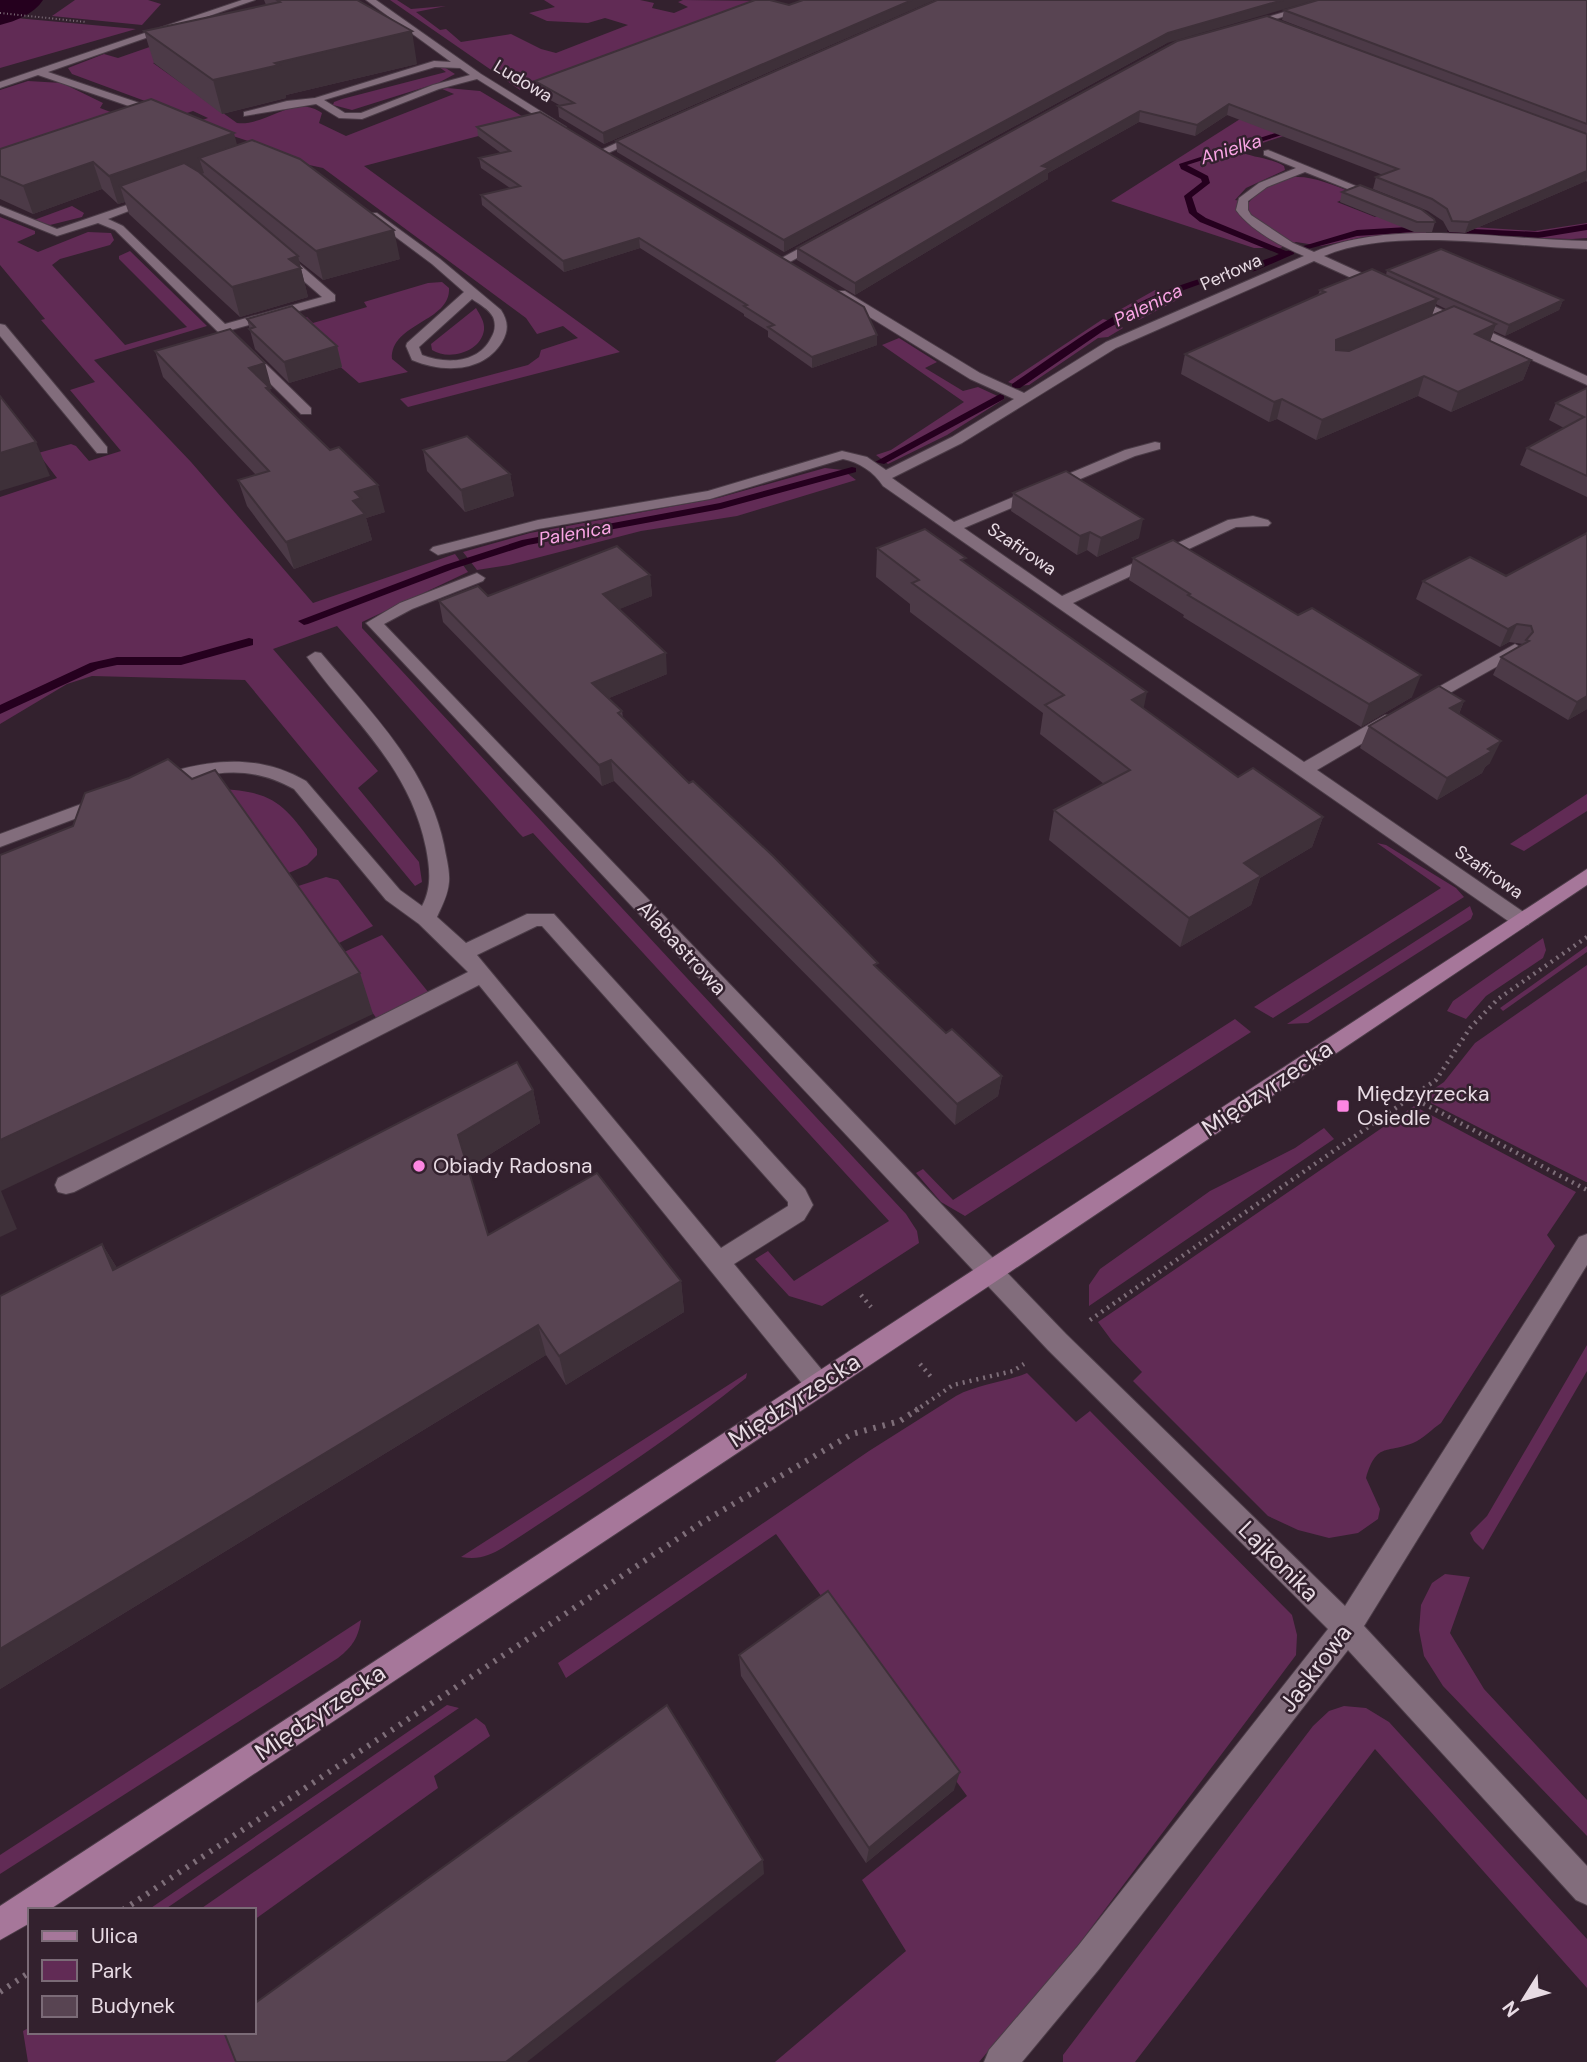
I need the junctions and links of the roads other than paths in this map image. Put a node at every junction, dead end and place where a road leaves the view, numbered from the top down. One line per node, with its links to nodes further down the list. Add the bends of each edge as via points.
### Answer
1 (251, 0): 4 (street)
2 (370, 0): 9 (street, Ludowa)
3 (1335, 0): 6 (street)
4 (234, 5): 5 (street); 10 (street)
5 (255, 12)
6 (1265, 20): 7 (street); 8 (street)
7 (1238, 28)
8 (1289, 29)
9 (463, 65): 11 (street, Ludowa); 13 (street, via 434,64)
10 (38, 72): 12 (street); 15 (street)
11 (478, 76): 13 (street, via 354,117 342,116); 17 (street, Ludowa)
12 (0, 85)
13 (318, 101): 14 (street)
14 (248, 114)
15 (174, 118)
16 (652, 130): 19 (street)
17 (568, 131)
18 (591, 145): 19 (street)
19 (602, 152): 21 (street)
20 (1268, 153): 22 (street)
21 (614, 159)
22 (1306, 168): 24 (street); 34 (street, via 1251,192 1242,200 1242,210 1256,226)
23 (170, 193): 27 (street)
24 (1397, 205)
25 (363, 208): 38 (street)
26 (0, 209): 27 (street, via 57,233)
27 (99, 219): 40 (street, via 119,228)
28 (1438, 226): 30 (street)
29 (833, 234): 35 (street)
30 (1442, 239): 31 (street, Perłowa); 34 (street, Perłowa, via 1359,242)
31 (1587, 245)
32 (271, 246): 40 (street, via 331,298)
33 (773, 253): 35 (street)
34 (1312, 256): 41 (street, via 1442,321); 42 (street, Perłowa, via 1111,345)
35 (784, 260): 36 (street)
36 (796, 267)
37 (832, 289): 42 (street, via 975,376)
38 (471, 292): 38 (street, via 499,317 501,331 496,343 486,354 462,363 437,365 417,357 412,346)
39 (0, 328): 45 (street)
40 (222, 329): 43 (street)
41 (1587, 381)
42 (1024, 398): 46 (street, Perłowa, via 936,452)
43 (306, 411)
44 (1155, 446): 48 (street)
45 (102, 450)
46 (885, 476): 48 (street, Szafirowa, via 888,483); 49 (street, Szafirowa, via 842,455 710,495 538,525)
47 (1263, 523): 51 (street, via 1233,523)
48 (954, 527): 51 (street, Szafirowa)
49 (438, 550)
50 (477, 578): 64 (street, Alabastrowa, via 374,624)
51 (1062, 602): 54 (street, Szafirowa)
52 (1515, 649): 54 (street)
53 (315, 657): 57 (street, via 386,742 418,789 434,828 440,874)
54 (1305, 769): 58 (street, Szafirowa)
55 (0, 841): 57 (street, via 203,769 244,766 281,772 300,785 393,895)
56 (1587, 876): 58 (main road, Międzyrzecka)
57 (426, 919): 59 (street)
58 (1521, 920): 64 (main road, Międzyrzecka)
59 (464, 953): 60 (street); 63 (street, via 534,919 547,919 797,1196 801,1205 796,1213)
60 (481, 975): 61 (street); 63 (street)
61 (66, 1185)
62 (1587, 1244): 66 (street, Jaskrowa)
63 (718, 1262): 65 (street)
64 (990, 1273): 65 (main road, Międzyrzecka); 66 (street, Lajkonika)
65 (818, 1384): 68 (main road, Międzyrzecka)
66 (1347, 1628): 67 (street, Lajkonika); 69 (street, Jaskrowa)
67 (1587, 1889)
68 (0, 1924)
69 (1001, 2062)

